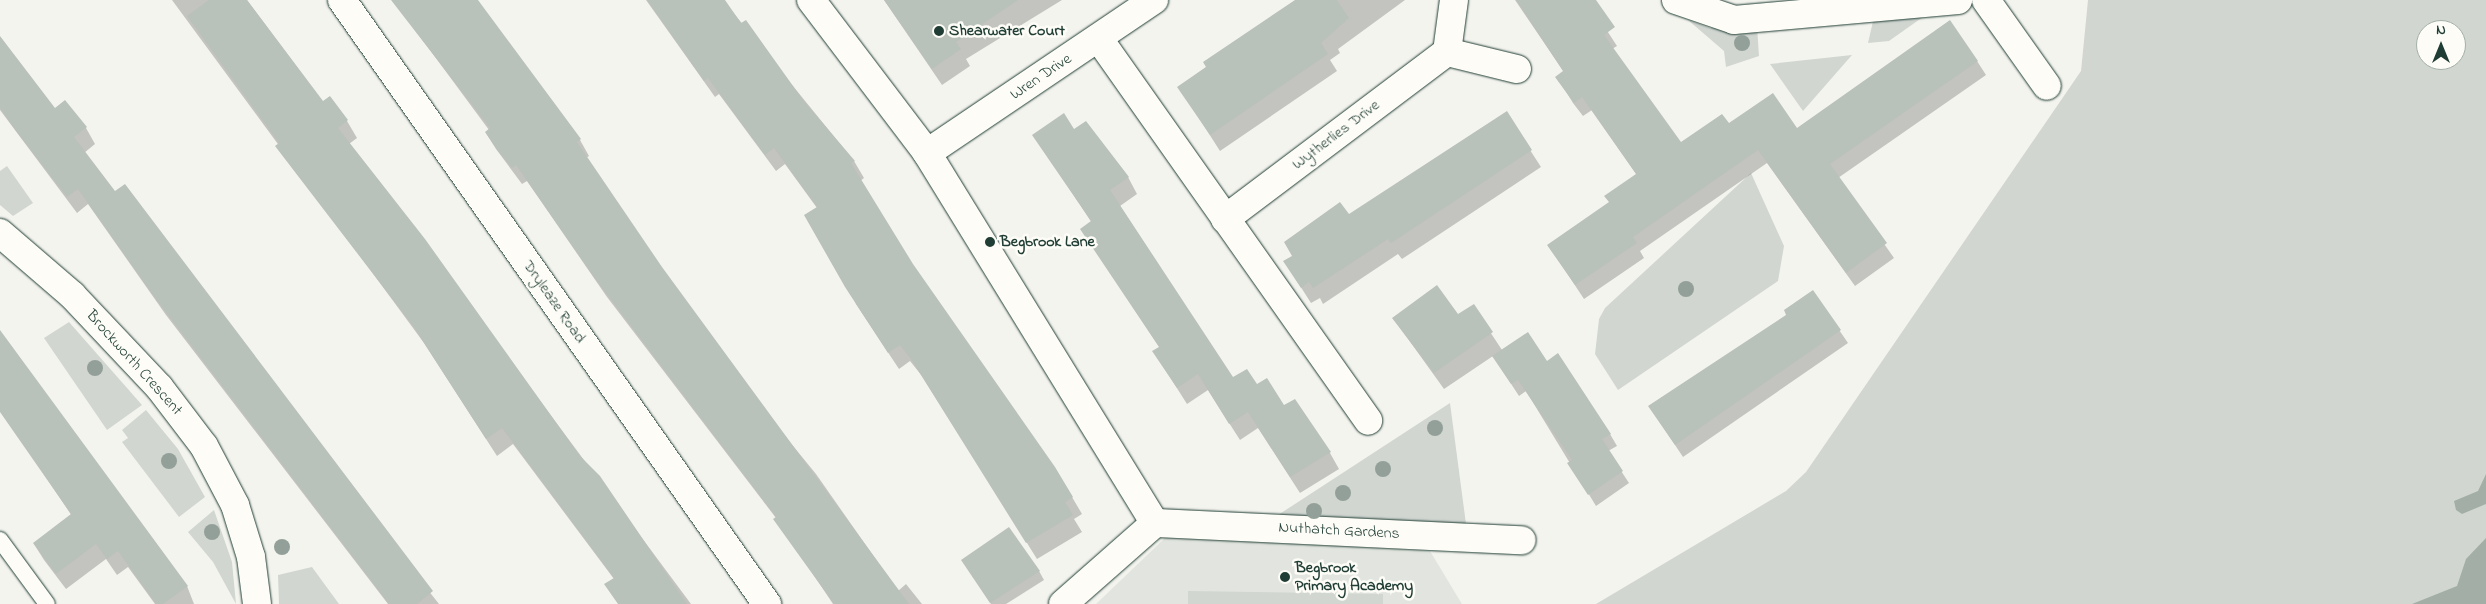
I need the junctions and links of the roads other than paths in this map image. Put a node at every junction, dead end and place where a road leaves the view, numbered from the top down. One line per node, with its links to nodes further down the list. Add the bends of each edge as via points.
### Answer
1 (342, 0): 21 (street, Dryleaze Road)
2 (812, 0): 12 (street)
3 (1154, 0): 8 (street, Wren Drive)
4 (1454, 0): 9 (street)
5 (1676, 0): 6 (street, via 1734,20)
6 (1958, 0)
7 (1986, 0): 11 (street)
8 (1099, 38): 12 (street, Wren Drive); 13 (street)
9 (1447, 52): 10 (street); 13 (street, Wytherlies Drive)
10 (1517, 69)
11 (2047, 86)
12 (926, 153): 16 (street)
13 (1225, 219): 15 (street)
14 (0, 233): 20 (street, Brockworth Crescent, via 72,295 159,387 204,446 235,505 252,557)
15 (1368, 421)
16 (1155, 523): 18 (street, Nuthatch Gardens); 22 (street)
17 (0, 540): 19 (lane)
18 (1522, 540)
19 (47, 604)
20 (257, 604)
21 (767, 604)
22 (1063, 604)

